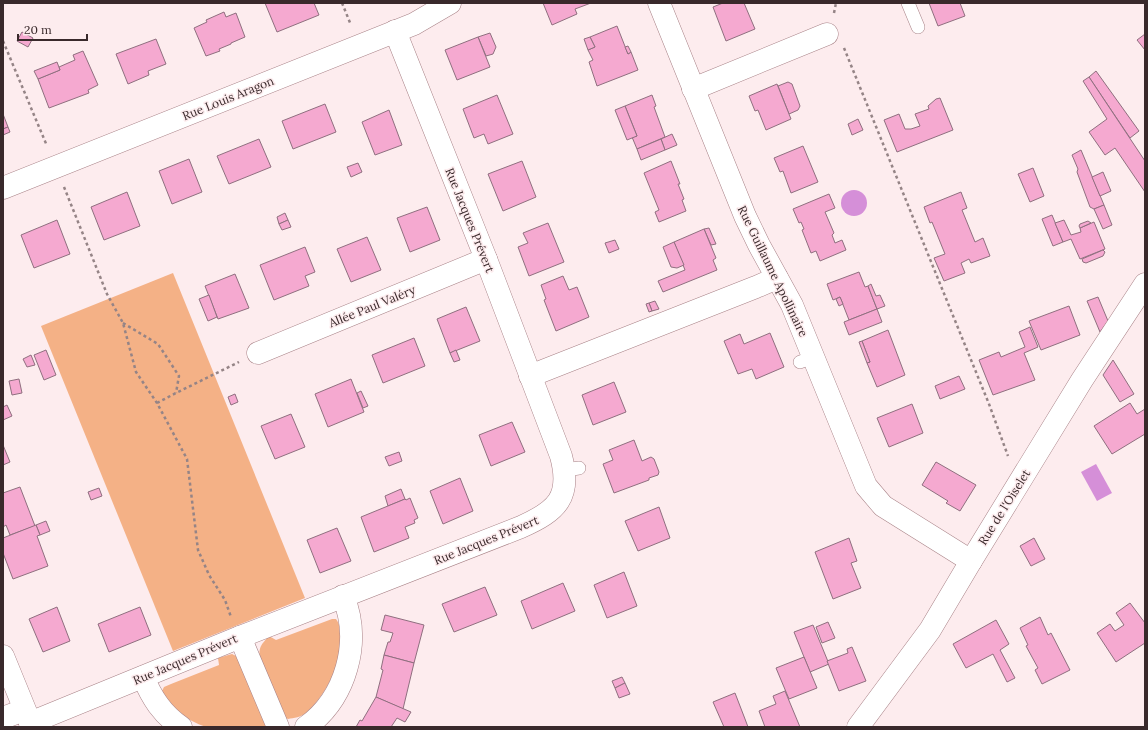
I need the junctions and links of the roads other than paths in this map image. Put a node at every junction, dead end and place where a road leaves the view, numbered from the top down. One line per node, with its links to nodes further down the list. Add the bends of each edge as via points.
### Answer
1 (450, 3): 5 (street, Rue Louis Aragon, via 414,24)
2 (659, 3): 7 (street, Rue Guillaume Apollinaire)
3 (908, 3): 4 (lane)
4 (918, 28)
5 (395, 31): 8 (street, Rue Louis Aragon); 9 (street, Rue Jacques Prévert)
6 (832, 33): 7 (street)
7 (693, 89): 10 (street, Rue Guillaume Apollinaire, via 745,216)
8 (3, 188)
9 (486, 259): 12 (street, Allée Paul Valéry); 13 (street, Rue Jacques Prévert)
10 (777, 278): 13 (street); 14 (street, Rue Guillaume Apollinaire, via 792,305 807,359 866,486 883,506)
11 (1145, 284): 14 (street, Rue de l'Oiselet, via 1099,342 1026,471)
12 (258, 353)
13 (530, 376): 15 (street, Rue Jacques Prévert, via 561,456 572,469 565,480 564,491 558,503 541,518 521,527)
14 (971, 560): 24 (street, Rue de l'Oiselet, via 930,630)
15 (343, 596): 16 (street, Rue Jacques Prévert); 23 (street, via 350,616 351,629 344,676 332,701 318,718)
16 (240, 636): 18 (street, Rue Jacques Prévert); 22 (street)
17 (3, 656): 20 (street)
18 (143, 677): 20 (street, Rue Jacques Prévert); 21 (street, via 162,712)
19 (3, 718): 20 (street, Rue Jacques Prévert)
20 (29, 720)
21 (181, 727)
22 (278, 727)
23 (306, 727)
24 (858, 727)

